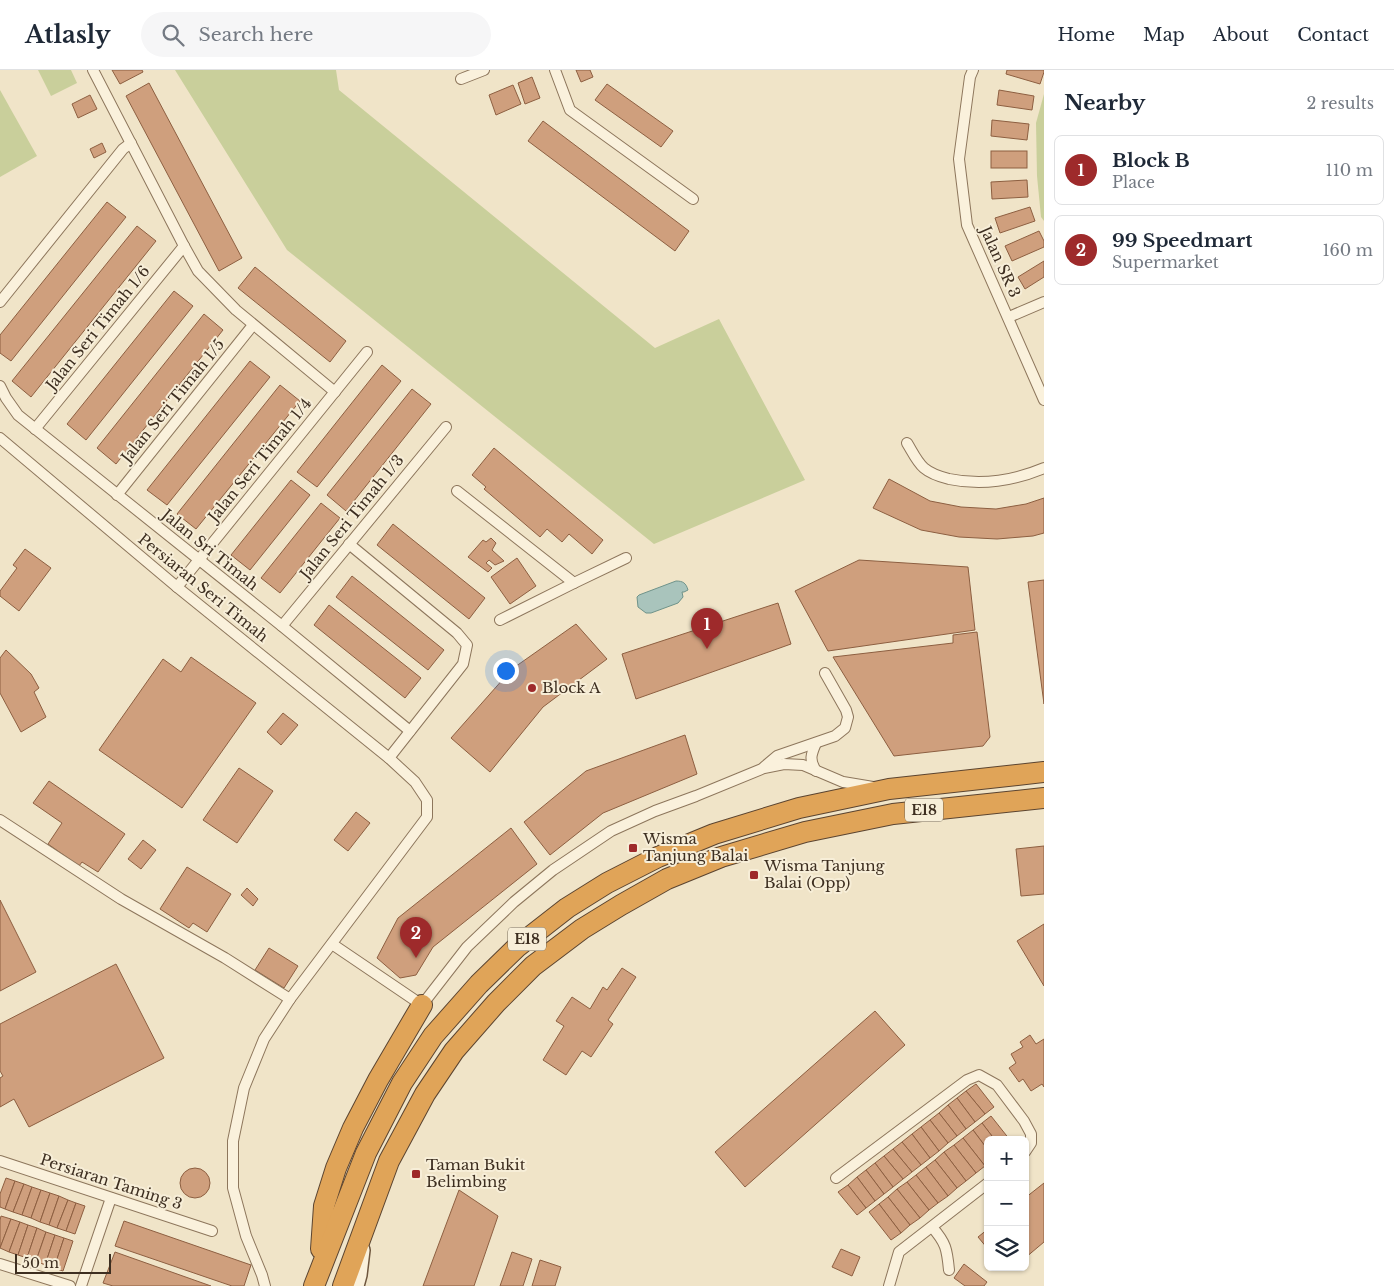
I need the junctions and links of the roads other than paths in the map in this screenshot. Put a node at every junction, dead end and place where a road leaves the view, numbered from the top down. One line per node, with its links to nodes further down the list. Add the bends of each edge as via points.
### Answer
1 (93, 70): 6 (street)
2 (484, 70): 5 (street)
3 (555, 70): 7 (street, via 570,110)
4 (973, 70): 11 (street, Jalan SR 3, via 959,159 967,225)
5 (461, 79)
6 (131, 143): 8 (street); 9 (street)
7 (693, 198)
8 (184, 246): 12 (street, via 198,271); 18 (street, Jalan Seri Timah 1/6)
9 (0, 302)
10 (1044, 302): 11 (street)
11 (1009, 317): 16 (street, Jalan SR 3)
12 (253, 325): 15 (street); 23 (street, Jalan Seri Timah 1/5)
13 (367, 352): 15 (street, Jalan Seri Timah 1/4)
14 (0, 386): 18 (street, Jalan Sri Timah, via 18,415)
15 (335, 392): 26 (street, Jalan Seri Timah 1/4)
16 (1044, 400)
17 (446, 427): 24 (street, Jalan Seri Timah 1/3)
18 (35, 429): 23 (street, Jalan Sri Timah)
19 (0, 438): 28 (street, Persiaran Seri Timah)
20 (908, 442): 21 (street, via 925,469 959,481 1001,481)
21 (1044, 468)
22 (457, 491): 27 (street)
23 (117, 495): 26 (street, Jalan Sri Timah)
24 (349, 544): 30 (street, Jalan Seri Timah 1/3); 32 (street, via 457,633 466,645 464,664)
25 (626, 558): 27 (street)
26 (200, 560): 28 (street, Jalan Seri Timah 1/4); 30 (street, Jalan Sri Timah)
27 (574, 583): 29 (street)
28 (177, 587): 34 (street, Persiaran Seri Timah)
29 (500, 620)
30 (282, 626): 32 (street, Jalan Sri Timah)
31 (825, 673): 33 (street, via 848,717 845,728 835,736)
32 (410, 731): 34 (street)
33 (816, 743): 35 (street, via 777,756); 36 (street, via 811,754 811,763)
34 (389, 758): 41 (street, Persiaran Seri Timah, via 415,782 427,800 427,817)
35 (764, 768): 36 (street, via 803,765); 43 (street, via 612,831 553,870 467,947)
36 (816, 771): 38 (street, via 843,782)
37 (1044, 772): 38 (highway, E18)
38 (889, 789): 54 (highway, E18, via 799,808 714,834 658,857 567,908 517,947 433,1036 402,1083 366,1153)
39 (1044, 798): 49 (highway, E18, via 893,814 805,832 721,857 667,879 613,909 532,966 454,1051 424,1094 389,1161)
40 (0, 820): 42 (street, via 121,899)
41 (332, 944): 42 (street, Persiaran Seri Timah); 43 (street)
42 (290, 999): 57 (street, Persiaran Seri Timah, via 264,1039 244,1088 233,1141 233,1188 246,1236)
43 (422, 1005): 54 (highway, via 378,1080 336,1168 324,1206)
44 (1029, 1146): 46 (street, via 1031,1134 1028,1127 997,1085 979,1075 967,1080)
45 (0, 1161): 48 (street, Persiaran Taming 3)
46 (836, 1178)
47 (984, 1186): 50 (street)
48 (111, 1198): 51 (street, Persiaran Taming 3); 56 (street)
49 (365, 1226): 58 (highway, E18); 59 (main road)
50 (932, 1227): 53 (street, via 948,1253); 60 (street, via 899,1252)
51 (212, 1231)
52 (0, 1264): 55 (street)
53 (949, 1270)
54 (317, 1278)
55 (70, 1286)
56 (81, 1286)
57 (265, 1286)
58 (343, 1286)
59 (356, 1286)
60 (889, 1286)

